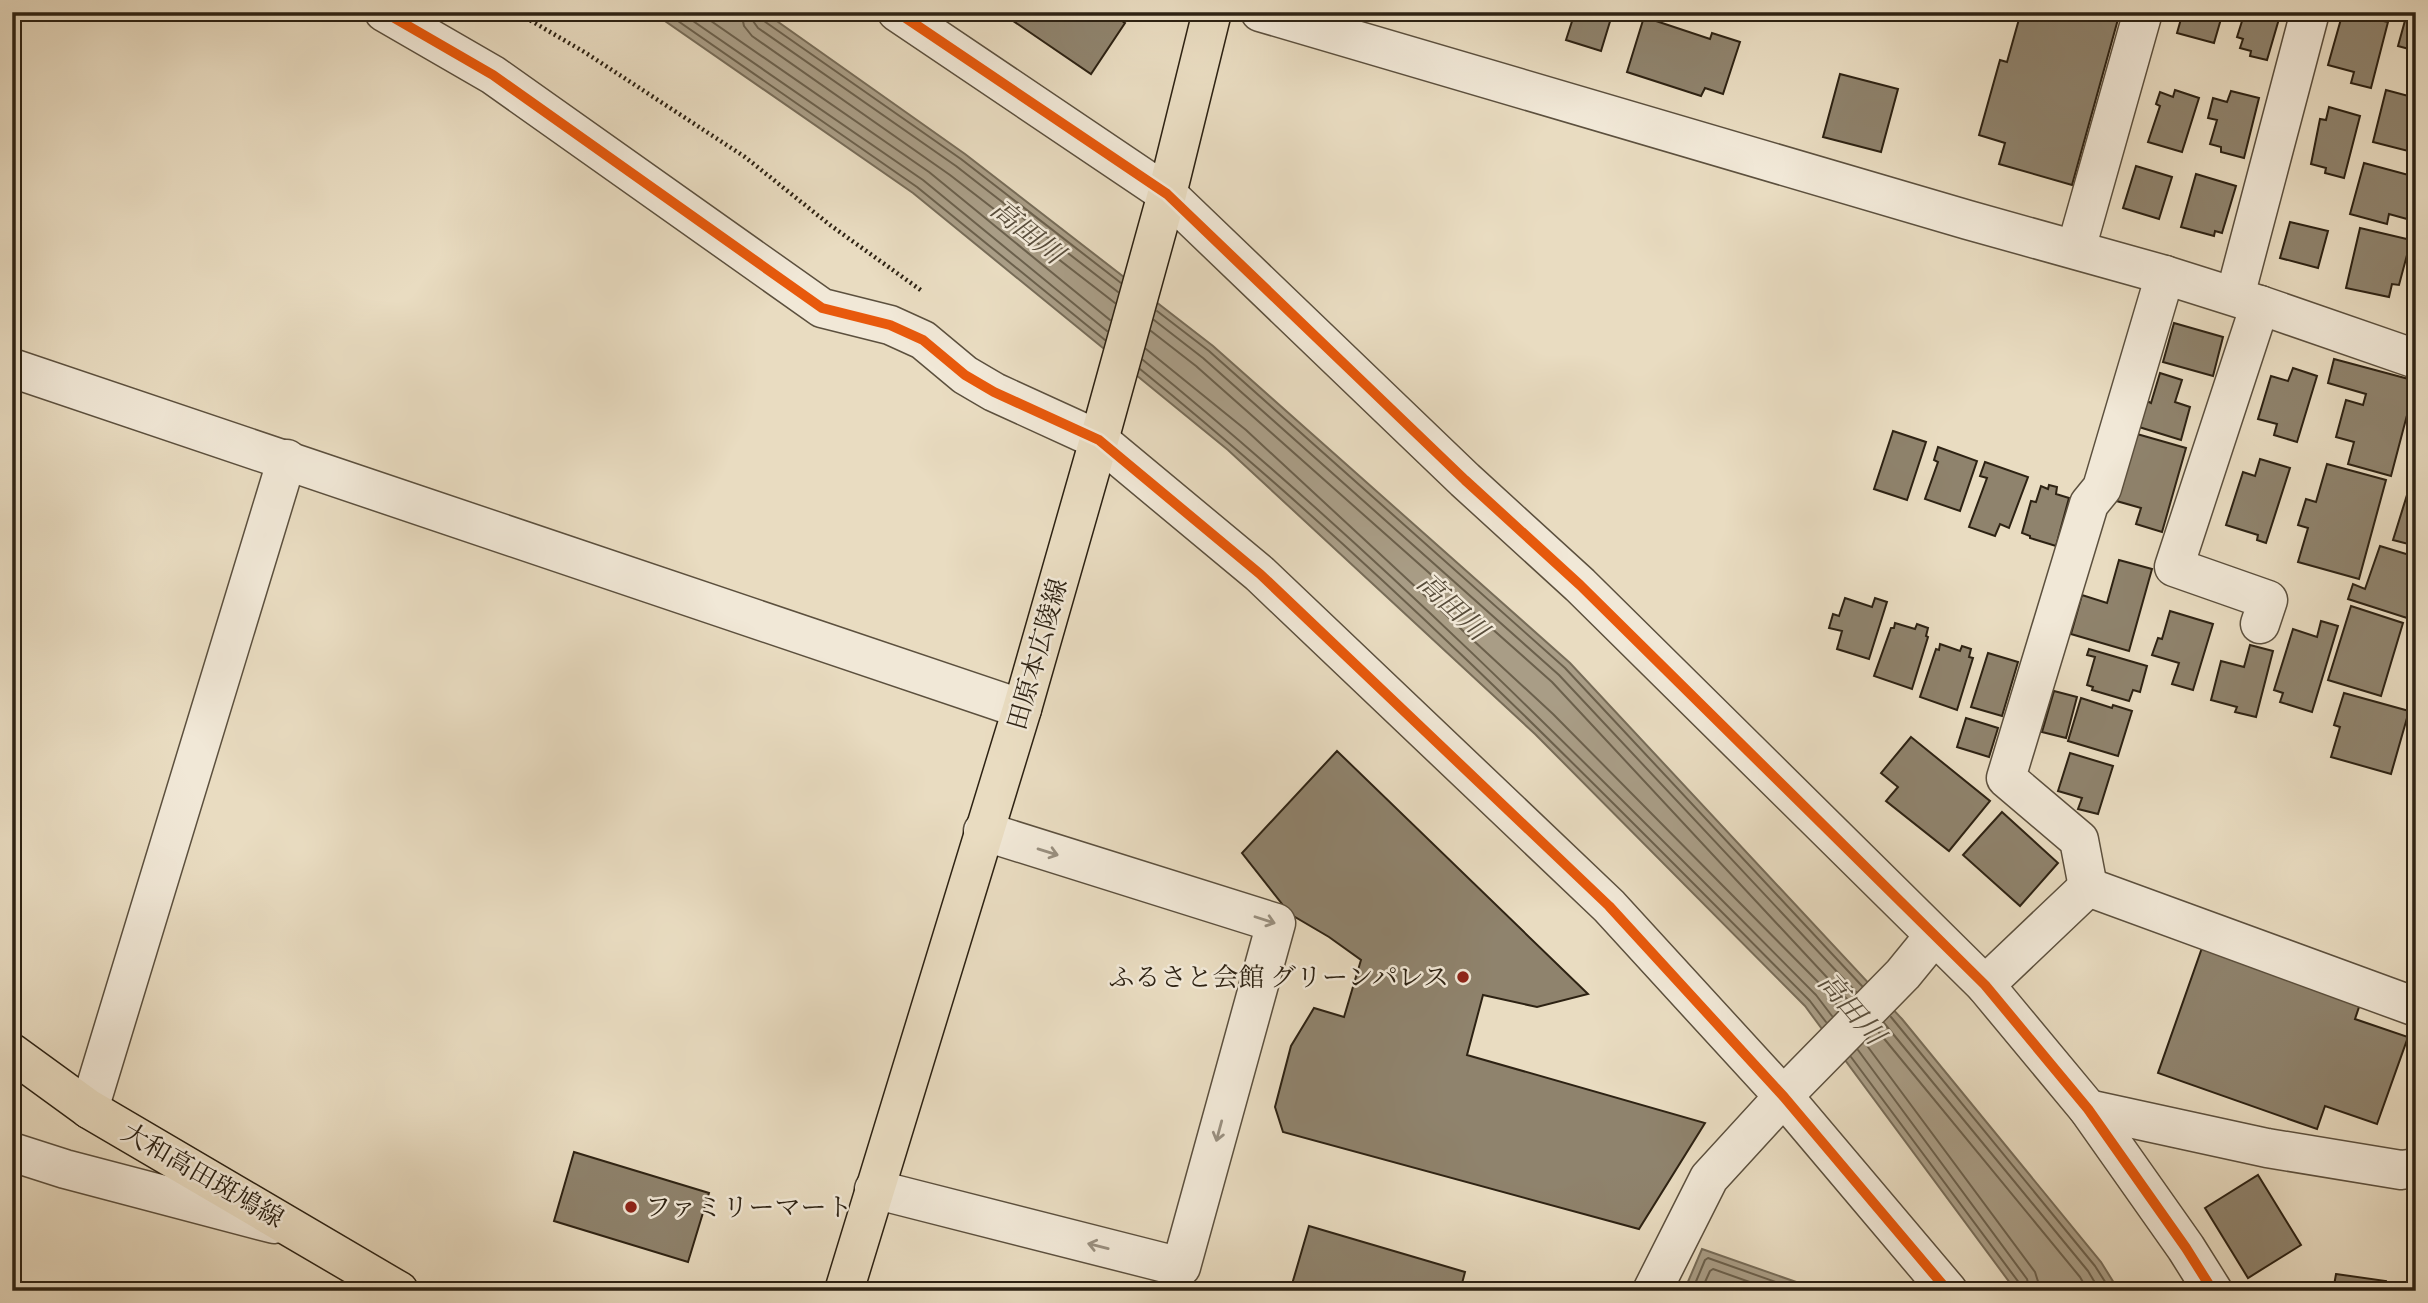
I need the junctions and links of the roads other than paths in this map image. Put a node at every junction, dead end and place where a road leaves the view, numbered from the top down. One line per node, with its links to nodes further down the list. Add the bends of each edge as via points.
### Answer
1 (384, 12): 13 (street, via 493,75 822,309 890,325 923,340 994,392)
2 (897, 12): 7 (street)
3 (1212, 12): 7 (main road, 田原本広陵線)
4 (1260, 12): 8 (street)
5 (2143, 12): 8 (street)
6 (2310, 12): 10 (street)
7 (1163, 208): 13 (main road, 田原本広陵線); 19 (street, via 1580,585)
8 (2076, 249): 9 (street)
9 (2165, 275): 10 (street); 18 (street, via 2102,488 2090,504 2006,778 2079,840)
10 (2247, 301): 11 (street); 15 (street, via 2174,567 2268,600)
11 (2415, 355)
12 (12, 368): 14 (street)
13 (1102, 429): 16 (main road, 田原本広陵線); 23 (street, via 1609,906)
14 (287, 459): 16 (street); 24 (street)
15 (2260, 624)
16 (1022, 709): 17 (main road, 田原本広陵線)
17 (983, 831): 28 (main road, 田原本広陵線); 28 (street, one-way to 28, via 1276,923 1181,1267)
18 (2088, 887): 20 (street); 21 (street)
19 (1934, 936): 20 (street); 23 (street)
20 (1985, 985): 25 (street)
21 (2416, 1007)
22 (12, 1053): 24 (main road, 大和高田斑鳩線)
23 (1789, 1091): 32 (street, via 1709,1178); 33 (street)
24 (89, 1108): 29 (main road, 大和高田斑鳩線)
25 (2088, 1109): 27 (street, via 2267,1148 2401,1170); 34 (street)
26 (12, 1152): 29 (street)
27 (2416, 1168)
28 (874, 1189): 31 (main road, 田原本広陵線)
29 (296, 1230): 30 (main road, 大和高田斑鳩線)
30 (399, 1291)
31 (844, 1291)
32 (1652, 1291)
33 (1948, 1291)
34 (2213, 1291)

